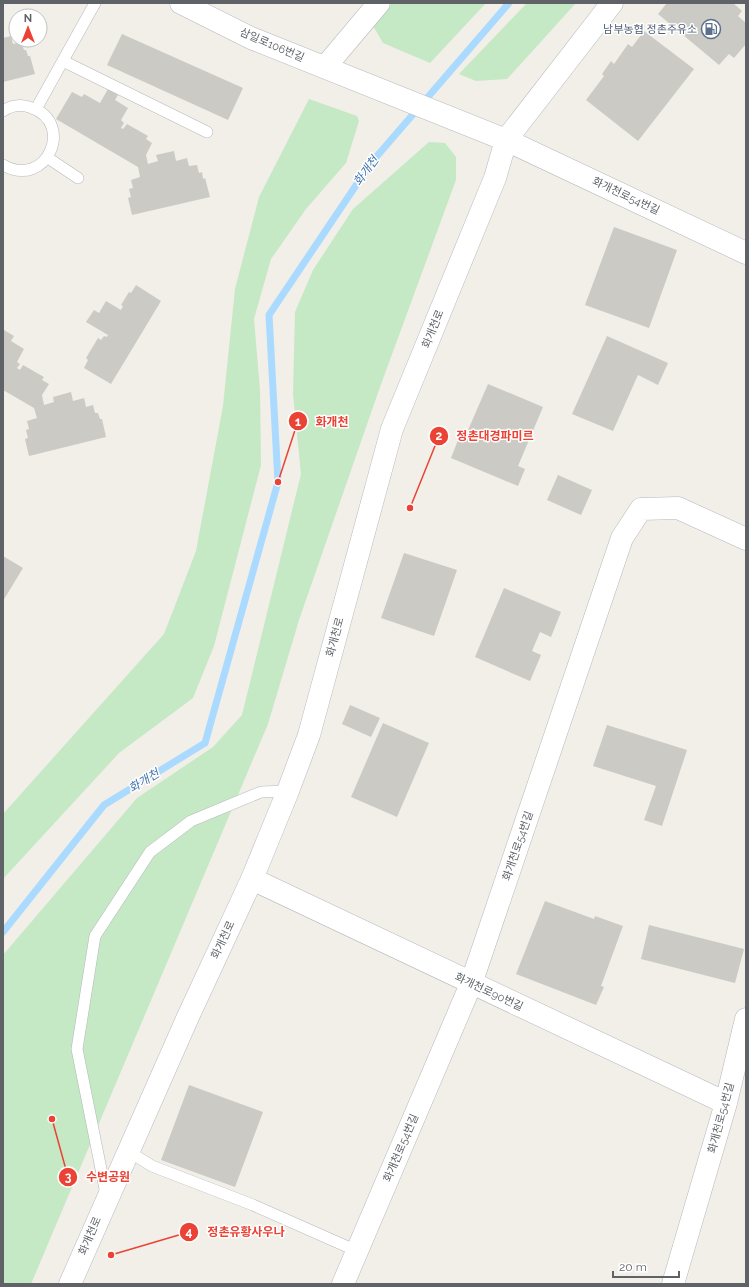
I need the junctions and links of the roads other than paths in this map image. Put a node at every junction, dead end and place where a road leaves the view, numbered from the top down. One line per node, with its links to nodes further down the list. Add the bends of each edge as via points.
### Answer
1 (95, 3): 5 (lane)
2 (181, 3): 6 (street, 삼일로106번길, via 251,38)
3 (379, 3): 6 (street)
4 (612, 3): 10 (street, 화개천로)
5 (63, 61): 7 (lane); 9 (lane)
6 (325, 67): 10 (street, 삼일로106번길)
7 (36, 109): 8 (lane, via 17,106); 11 (lane, via 45,116 54,136)
8 (3, 111)
9 (207, 132)
10 (506, 140): 14 (street, 화개천로54번길); 16 (street, 화개천로, via 495,178 392,429 309,735)
11 (48, 158): 12 (lane, via 29,170); 13 (lane)
12 (5, 170)
13 (78, 178)
14 (746, 253)
15 (746, 539): 18 (street, 화개천로54번길, via 678,508 640,509 622,538)
16 (288, 791): 17 (street, 화개천로); 22 (lane, via 262,792 191,821 150,852 95,936 77,1049)
17 (252, 879): 18 (street, 화개천로90번길); 21 (street, 화개천로)
18 (471, 984): 20 (street, 화개천로90번길); 23 (street, 화개천로54번길)
19 (746, 1019): 20 (street, 화개천로54번길)
20 (726, 1103): 26 (street, 화개천로54번길)
21 (128, 1151): 22 (street, 화개천로); 23 (lane, via 152,1166 253,1205)
22 (107, 1197): 24 (street, 화개천로)
23 (357, 1251): 25 (street, 화개천로54번길)
24 (70, 1284)
25 (343, 1284)
26 (673, 1284)

